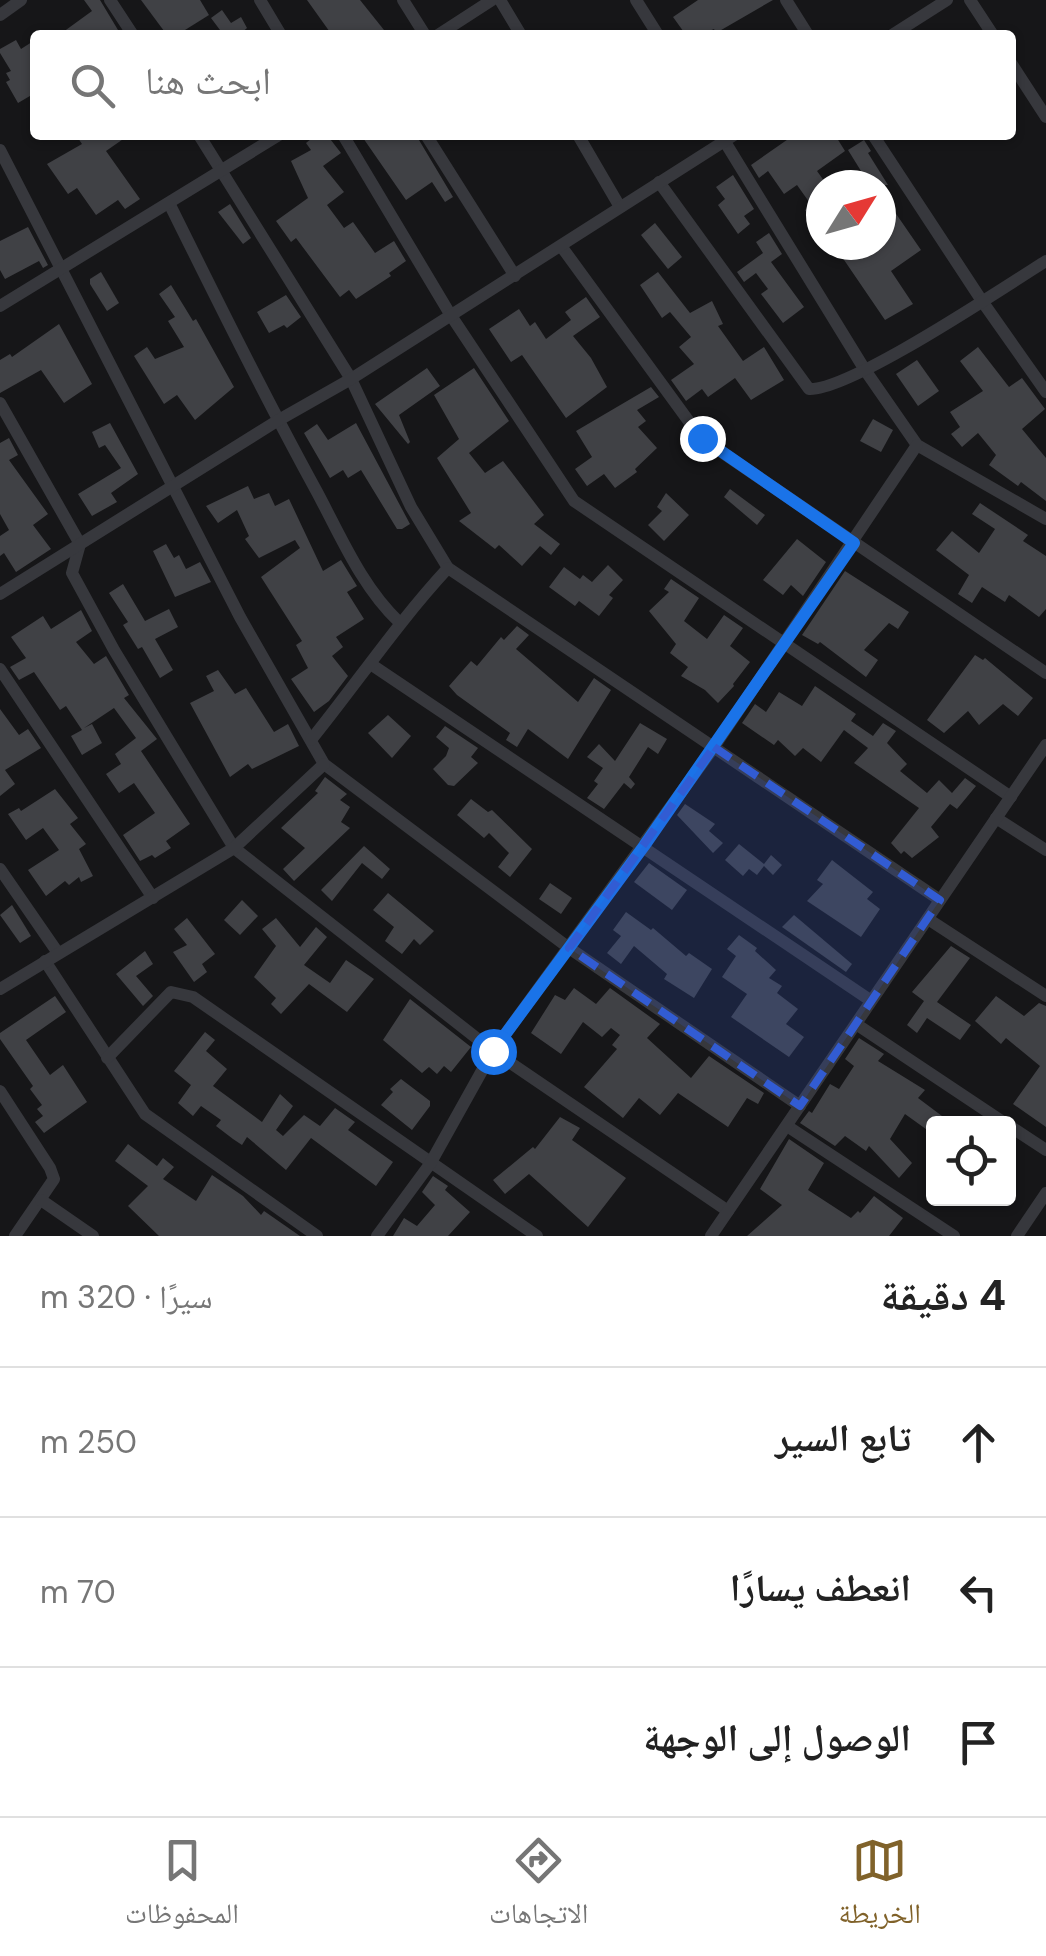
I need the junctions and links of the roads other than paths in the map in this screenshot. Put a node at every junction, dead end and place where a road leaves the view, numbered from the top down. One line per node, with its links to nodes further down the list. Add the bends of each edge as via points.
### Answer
1 (22, 0): 11 (street)
2 (110, 0): 12 (street)
3 (260, 0): 13 (street)
4 (403, 0): 14 (street)
5 (492, 0): 15 (street)
6 (500, 0): 16 (street)
7 (636, 0): 17 (street)
8 (786, 0): 18 (street)
9 (947, 0): 19 (street)
10 (970, 0): 20 (street)
11 (0, 15)
12 (130, 30)
13 (279, 30)
14 (422, 30)
15 (446, 30)
16 (518, 30)
17 (655, 30)
18 (805, 30)
19 (900, 30)
20 (990, 30)
21 (1016, 71): 22 (street)
22 (1046, 117)
23 (202, 140): 32 (street)
24 (271, 140): 32 (street)
25 (346, 140): 42 (street)
26 (429, 140): 39 (street)
27 (581, 140): 35 (street)
28 (721, 140): 33 (street)
29 (728, 140): 43 (street)
30 (876, 140): 40 (street)
31 (0, 150): 38 (street)
32 (222, 170): 34 (street); 44 (street)
33 (658, 182): 35 (street); 43 (street, via 802,383 820,390)
34 (169, 203): 38 (street); 47 (street)
35 (620, 207): 36 (street)
36 (561, 246): 39 (street); 51 (street, via 702,438)
37 (1046, 260): 40 (street)
38 (59, 268): 41 (street); 49 (street)
39 (515, 276): 42 (street)
40 (982, 301): 43 (street); 45 (street)
41 (0, 306)
42 (450, 314): 44 (street); 56 (street, via 574,501)
43 (866, 370): 48 (street)
44 (350, 379): 47 (street); 53 (street)
45 (1046, 392)
46 (0, 403): 52 (street)
47 (277, 420): 49 (street); 55 (street, via 377,600)
48 (917, 445): 50 (street); 51 (street)
49 (175, 485): 52 (street); 60 (street, via 240,617)
50 (1046, 520)
51 (854, 543): 56 (street); 59 (street)
52 (80, 544): 54 (street); 67 (street, via 72,572)
53 (448, 568): 55 (street); 62 (street)
54 (0, 594)
55 (399, 622): 57 (street)
56 (784, 646): 62 (street); 64 (street)
57 (372, 665): 60 (street); 66 (street)
58 (0, 669): 70 (street)
59 (1046, 672)
60 (312, 740): 63 (street)
61 (1046, 745): 64 (street)
62 (714, 747): 66 (street); 71 (street)
63 (324, 764): 67 (street); 73 (street)
64 (1011, 797): 65 (street)
65 (996, 818): 68 (street); 71 (street)
66 (644, 846): 73 (street); 78 (street)
67 (234, 848): 70 (street); 80 (street)
68 (1046, 850)
69 (0, 869): 74 (street)
70 (153, 898): 74 (street)
71 (940, 900): 72 (street)
72 (928, 919): 77 (street); 78 (street)
73 (569, 948): 80 (street); 83 (street)
74 (58, 953): 75 (street)
75 (45, 961): 76 (street); 81 (street)
76 (0, 989)
77 (1046, 996)
78 (870, 1000): 79 (street)
79 (856, 1024): 83 (street); 84 (street)
80 (493, 1051): 88 (street); 91 (street)
81 (107, 1058): 88 (street, via 172,992 193,997); 95 (street, via 145,1114)
82 (0, 1091): 90 (street, via 50,1168 54,1179)
83 (800, 1106): 85 (street)
84 (995, 1116)
85 (787, 1126): 91 (street); 98 (street)
86 (1016, 1130): 87 (street)
87 (1046, 1150)
88 (430, 1164): 96 (street); 97 (street)
89 (1046, 1193): 99 (street)
90 (41, 1200): 93 (street); 94 (street)
91 (728, 1211): 92 (street)
92 (719, 1233)
93 (15, 1236)
94 (93, 1236)
95 (317, 1236)
96 (377, 1236)
97 (537, 1236)
98 (954, 1236)
99 (1017, 1236)

